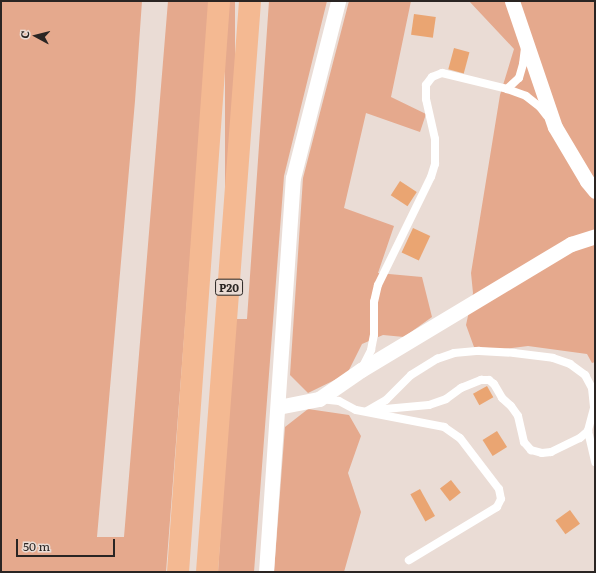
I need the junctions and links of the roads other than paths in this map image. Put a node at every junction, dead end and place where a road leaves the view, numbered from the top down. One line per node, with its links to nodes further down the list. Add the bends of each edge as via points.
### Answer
1 (219, 1): 17 (main road, Р20)
2 (250, 1): 18 (main road, Р20)
3 (338, 1): 12 (street, via 293,178)
4 (512, 1): 5 (street)
5 (525, 41): 6 (lane, via 519,78); 7 (street)
6 (507, 89): 7 (lane, via 526,96 540,107); 10 (lane, via 442,74 432,77 426,85 426,98 435,139 435,164 431,178 378,285 374,302 374,335 371,350)
7 (555, 127): 8 (street)
8 (595, 191)
9 (595, 236): 10 (street, via 571,244)
10 (361, 370): 11 (street)
11 (319, 399): 12 (street); 13 (lane, via 339,401 356,410)
12 (278, 407): 19 (street)
13 (367, 411): 14 (lane, via 429,405 446,399 461,388 481,380 489,380 518,416 524,442 531,450 551,452 580,438); 14 (lane, via 386,400 411,375 437,359 454,353 514,353 553,358 570,364 585,375 592,388 594,408); 16 (lane, via 444,427 460,438 499,489 501,499 497,507)
14 (588, 431): 15 (lane)
15 (595, 462)
16 (409, 560)
17 (178, 572)
18 (207, 572)
19 (266, 572)

